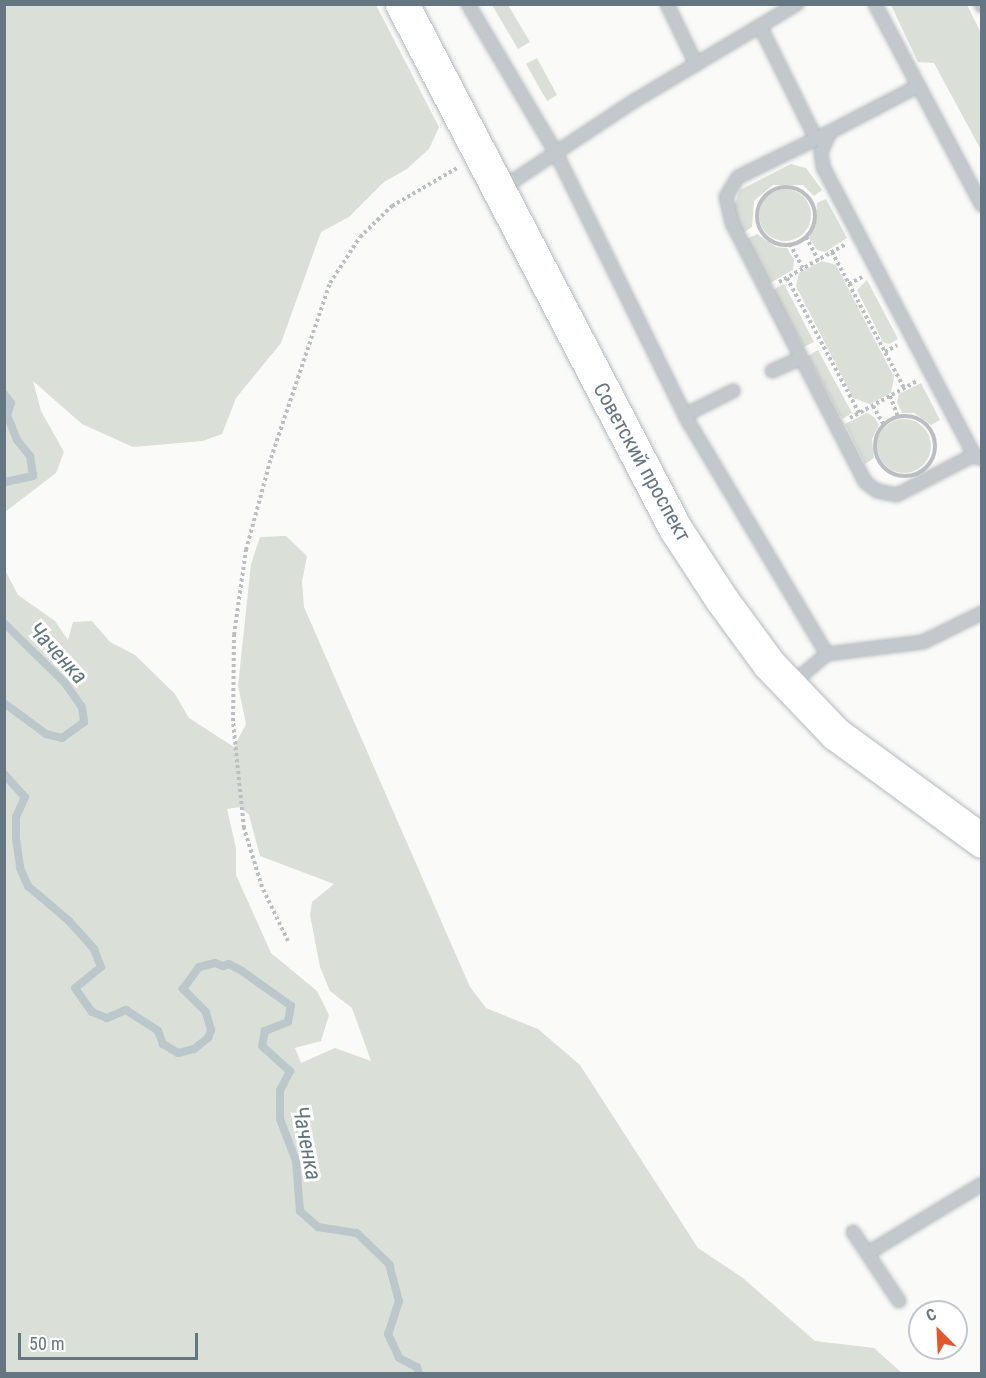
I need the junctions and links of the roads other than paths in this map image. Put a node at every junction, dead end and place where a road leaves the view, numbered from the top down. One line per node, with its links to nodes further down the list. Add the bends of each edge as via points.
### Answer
1 (402, 4): 12 (street, Советский проспект)
2 (468, 4): 11 (lane)
3 (667, 4): 7 (lane)
4 (797, 4): 6 (lane)
5 (875, 4): 8 (lane)
6 (760, 26): 7 (lane); 10 (lane)
7 (696, 64): 11 (lane)
8 (918, 86): 9 (lane); 13 (lane)
9 (830, 132): 10 (lane); 18 (lane, via 821,152 823,167)
10 (816, 139): 14 (lane, via 738,177 726,197 732,223)
11 (556, 153): 12 (lane); 17 (lane)
12 (497, 192): 21 (street, Советский проспект, via 675,528 752,642)
13 (981, 205)
14 (801, 357): 15 (lane); 18 (lane, via 865,482 877,491 897,495)
15 (772, 371)
16 (733, 391): 17 (lane)
17 (685, 415): 20 (lane)
18 (978, 457)
19 (981, 614): 20 (lane, via 923,642)
20 (827, 654): 21 (lane)
21 (789, 686): 22 (street, Советский проспект, via 836,734)
22 (981, 841)
23 (981, 1184): 25 (lane)
24 (853, 1232): 25 (lane)
25 (868, 1253): 26 (lane)
26 (899, 1301)

